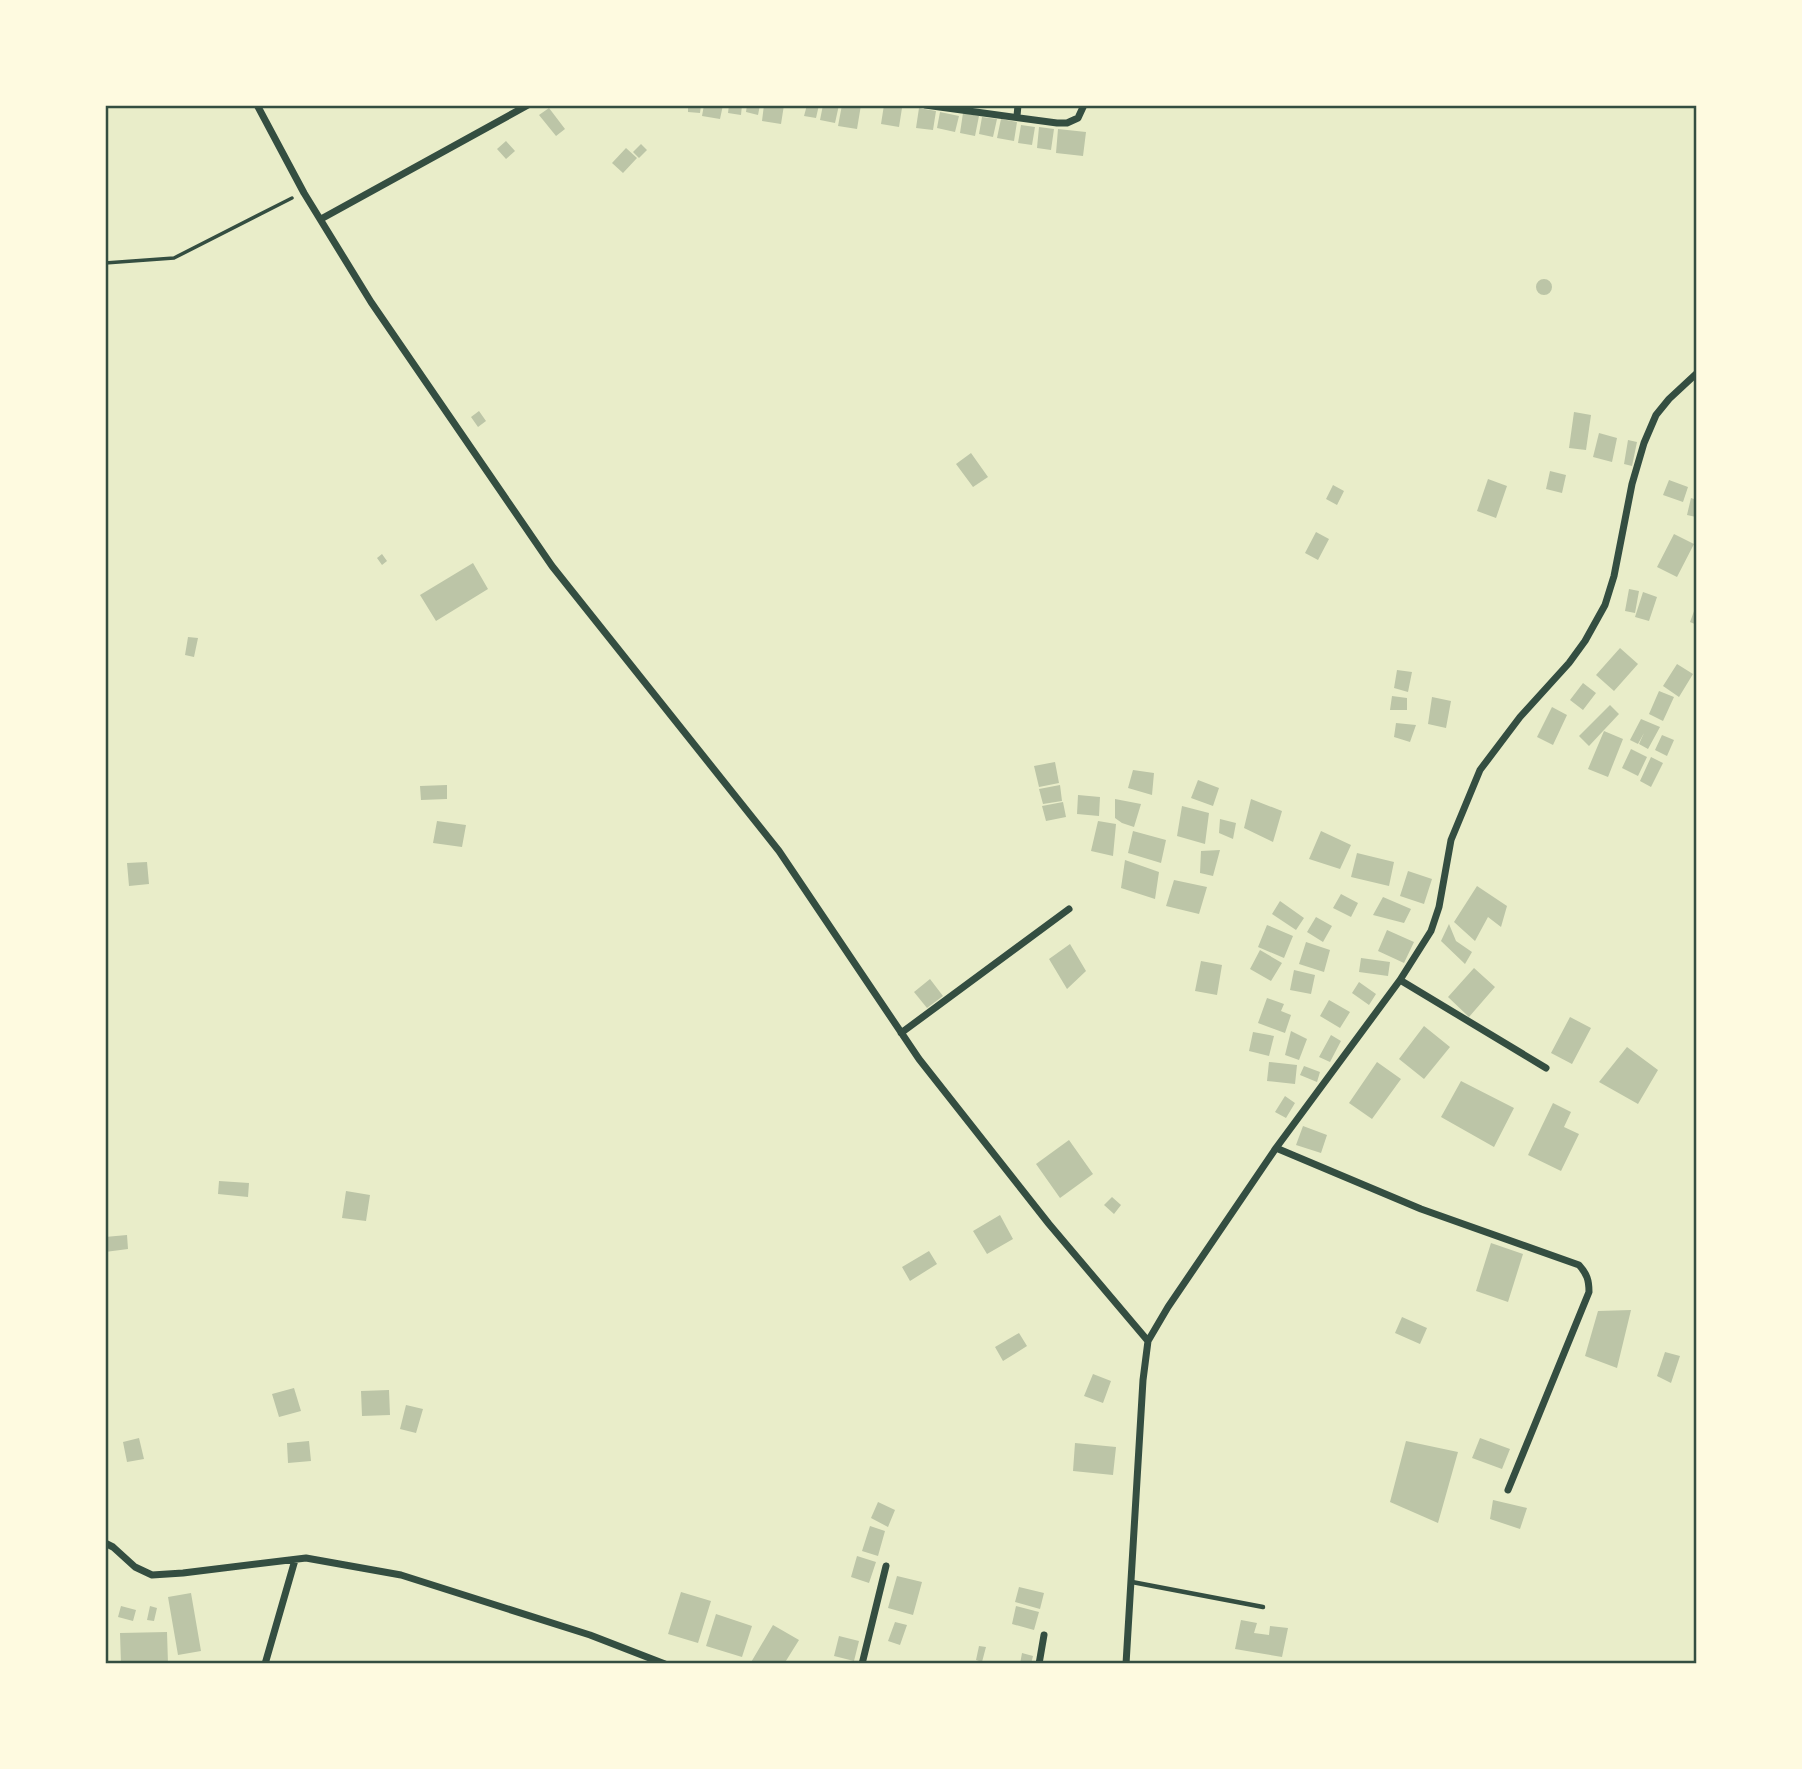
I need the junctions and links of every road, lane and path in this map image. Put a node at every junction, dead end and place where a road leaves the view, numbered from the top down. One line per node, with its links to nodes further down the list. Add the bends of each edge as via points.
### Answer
1 (257, 105): 8 (street)
2 (528, 105): 9 (street)
3 (925, 105): 6 (street)
4 (1018, 105): 7 (street)
5 (1084, 105): 7 (street, via 1078,118 1068,123)
6 (956, 107): 7 (street)
7 (1017, 116)
8 (304, 192): 9 (street); 10 (path, via 174,258)
9 (321, 219): 14 (street, via 371,302 552,566 779,851)
10 (105, 263)
11 (1697, 373): 13 (street, via 1668,399 1644,443 1605,606 1569,663 1480,770 1451,840 1431,931)
12 (1069, 909): 14 (street)
13 (1400, 981): 15 (street); 16 (street)
14 (901, 1033): 17 (street, via 1049,1224)
15 (1546, 1068)
16 (1276, 1148): 17 (street); 18 (street, via 1421,1209 1579,1265 1585,1272 1589,1292)
17 (1148, 1341): 22 (street)
18 (1508, 1490)
19 (105, 1543): 20 (street, via 152,1575)
20 (295, 1560): 25 (street); 26 (street, via 317,1558 401,1575 590,1634)
21 (886, 1566): 27 (street)
22 (1132, 1582): 23 (lane); 29 (street)
23 (1263, 1607)
24 (1044, 1635): 28 (street)
25 (265, 1664)
26 (665, 1664)
27 (862, 1664)
28 (1039, 1664)
29 (1126, 1664)

